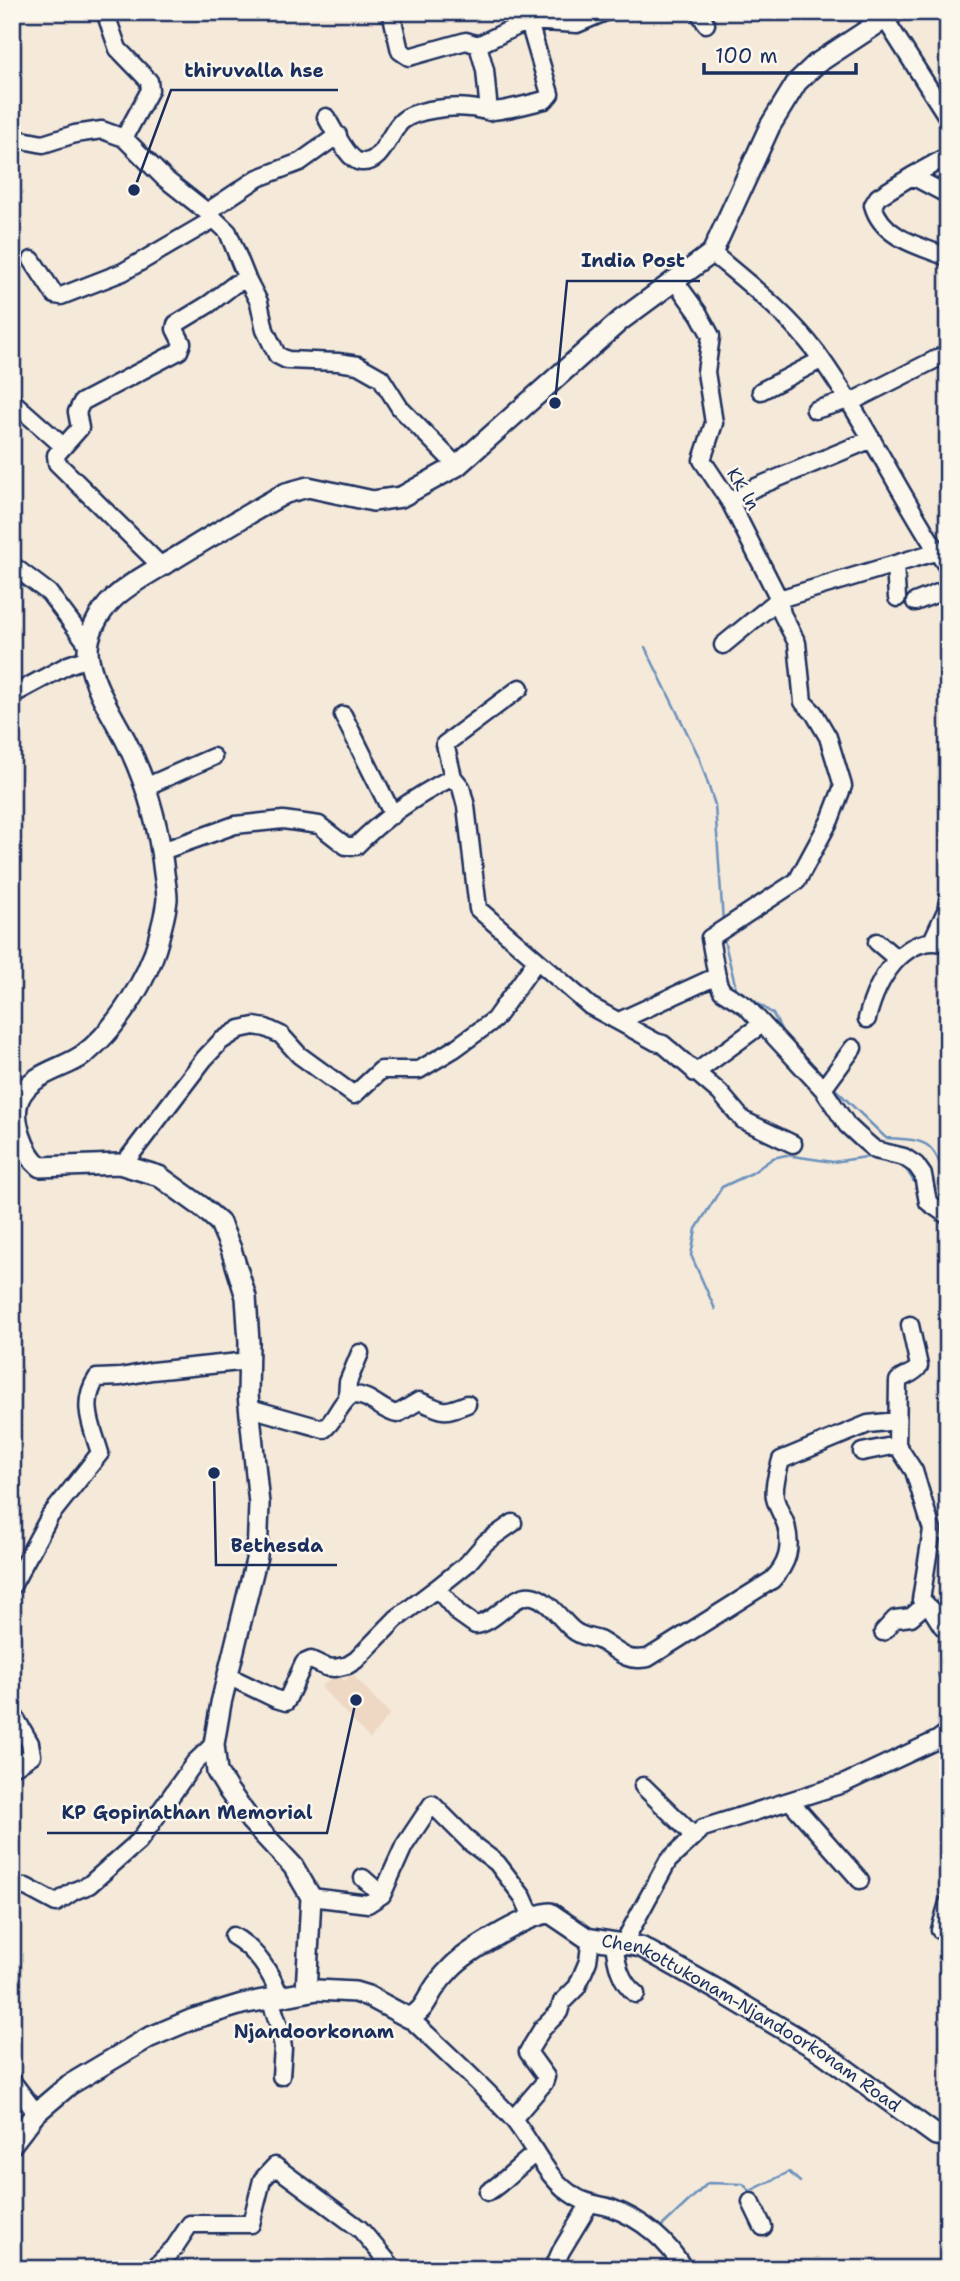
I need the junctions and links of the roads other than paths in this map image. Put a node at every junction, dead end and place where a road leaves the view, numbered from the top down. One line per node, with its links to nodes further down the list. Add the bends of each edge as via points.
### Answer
1 (105, 12): 13 (street, via 118,49 149,81 150,90)
2 (391, 12): 6 (street, via 400,51 409,57 466,41)
3 (605, 12): 5 (street, via 577,24)
4 (890, 15): 7 (street); 18 (main road, via 797,82 770,126)
5 (527, 16): 6 (street); 8 (street, via 550,94 545,100)
6 (478, 45): 8 (street)
7 (940, 90): 10 (street)
8 (489, 112): 11 (street, via 429,110 402,121 378,155 368,161 352,159)
9 (326, 117): 11 (street)
10 (948, 118)
11 (338, 135): 17 (street, via 300,162 258,178)
12 (12, 138): 13 (street, via 43,144 102,130)
13 (124, 138): 17 (street)
14 (948, 156): 15 (street)
15 (912, 176): 16 (street); 19 (street, via 878,197 873,205 876,215 892,234)
16 (948, 195)
17 (210, 215): 20 (street, via 123,272 61,296 55,295); 21 (street, via 228,232)
18 (712, 253): 22 (main road); 24 (street, via 788,319)
19 (948, 257)
20 (32, 260)
21 (247, 279): 30 (street, via 176,324 183,343 179,351 82,402 77,412 80,428); 31 (street, via 277,355 287,360 358,365 381,378 400,408)
22 (676, 281): 31 (main road, via 621,320); 32 (street, KK ln, via 711,336 706,372 714,422 702,460)
23 (948, 353): 27 (street)
24 (821, 360): 25 (street); 27 (street)
25 (761, 391)
26 (12, 401): 30 (street)
27 (850, 401): 28 (street); 29 (street)
28 (815, 410)
29 (872, 439): 32 (street); 33 (street)
30 (63, 446): 36 (street, via 56,455 57,463)
31 (457, 466): 36 (main road, via 401,497 373,502 308,487 286,493)
32 (730, 502): 40 (street, KK ln)
33 (942, 550): 34 (street); 37 (street)
34 (895, 564): 39 (street); 40 (street)
35 (12, 565): 43 (street, via 50,593)
36 (161, 566): 43 (main road, via 114,597 93,629)
37 (948, 568)
38 (948, 589): 41 (street)
39 (897, 598)
40 (779, 599): 42 (street); 57 (street, KK ln, via 797,643 803,702 828,737 843,786 797,881 710,938)
41 (915, 602)
42 (723, 645)
43 (88, 652): 45 (street); 49 (main road)
44 (520, 688): 48 (street, via 445,744)
45 (12, 695)
46 (343, 715): 50 (street)
47 (212, 757): 49 (street)
48 (453, 777): 50 (street); 56 (street, via 461,786 466,806 478,909)
49 (145, 787): 51 (main road)
50 (393, 815): 51 (street, via 356,846 346,846 319,825 284,820 235,825)
51 (162, 851): 65 (main road, via 167,900 145,977 119,1018 83,1055 32,1083 19,1098 17,1113 25,1145 40,1167)
52 (948, 901): 54 (street)
53 (877, 942): 55 (street)
54 (940, 943): 55 (street, via 912,946)
55 (897, 959): 58 (street, via 873,995)
56 (537, 960): 59 (street, via 590,1006); 65 (street, via 494,1020 419,1070 381,1070 354,1095 299,1055 281,1035 254,1026 240,1029 204,1059)
57 (717, 976): 59 (street); 60 (street, via 722,991 746,1006)
58 (867, 1019)
59 (619, 1021): 62 (street, via 663,1044)
60 (762, 1024): 62 (street); 63 (street)
61 (853, 1048): 63 (street)
62 (695, 1073): 64 (street, via 743,1120)
63 (823, 1089): 66 (street, via 847,1125 875,1150 916,1165 923,1175 928,1202)
64 (793, 1144)
65 (123, 1165): 69 (main road, via 159,1176 220,1223 246,1297)
66 (948, 1216)
67 (910, 1325): 73 (street, via 919,1366 898,1381)
68 (360, 1353): 70 (street)
69 (249, 1361): 72 (main road); 77 (street, via 97,1378 88,1391 88,1415 100,1453 50,1516)
70 (347, 1398): 71 (street, via 359,1395 397,1414 419,1401 446,1411); 72 (street, via 324,1429)
71 (467, 1404)
72 (250, 1408): 84 (main road, via 259,1504 257,1556)
73 (897, 1421): 74 (street); 78 (street, via 868,1424 782,1460 775,1498 790,1552 783,1569 648,1658 626,1657 582,1636 533,1596 525,1596 488,1622 475,1625)
74 (897, 1445): 75 (street); 79 (street, via 914,1471 932,1530 921,1600)
75 (862, 1452)
76 (513, 1523): 78 (street)
77 (12, 1586)
78 (437, 1588): 84 (street, via 348,1665 335,1668 311,1660 304,1663 286,1702)
79 (926, 1604): 80 (street); 81 (street, via 911,1617 895,1619)
80 (945, 1624): 82 (street)
81 (883, 1632)
82 (948, 1644): 83 (street)
83 (948, 1674)
84 (228, 1676): 87 (main road)
85 (12, 1712): 88 (street, via 32,1755 17,1765)
86 (948, 1732): 90 (street, via 843,1784)
87 (214, 1744): 94 (street, via 195,1762 139,1841 89,1885 57,1903 26,1887); 96 (main road, via 218,1772 228,1790 293,1866)
88 (12, 1761)
89 (643, 1786): 91 (street)
90 (791, 1802): 91 (street, via 729,1818); 93 (street)
91 (694, 1836): 102 (street, via 668,1861)
92 (363, 1878): 95 (street)
93 (860, 1880)
94 (12, 1887)
95 (382, 1895): 96 (street, via 368,1904); 98 (street, via 410,1836 432,1804 497,1863)
96 (311, 1897): 103 (main road)
97 (948, 1903): 99 (street)
98 (532, 1917): 101 (main road, Chenkottukonam-Njandoorkonam Road, via 550,1913); 106 (main road, via 453,1965 421,2012)
99 (940, 1930)
100 (233, 1936): 105 (street, via 270,1974)
101 (591, 1938): 102 (main road, Chenkottukonam-Njandoorkonam Road); 110 (street, via 577,1987 528,2052 546,2077 544,2083)
102 (619, 1943): 104 (street, via 615,1955 625,1986); 111 (main road, Chenkottukonam-Njandoorkonam Road, via 642,1947 716,1989 823,2053 936,2136)
103 (306, 1992): 105 (main road); 106 (main road, via 355,1992)
104 (636, 1994)
105 (275, 1998): 107 (street, via 283,2048); 109 (main road, via 193,2019 148,2038 69,2085)
106 (413, 2016): 110 (street)
107 (281, 2076)
108 (12, 2081): 109 (street)
109 (36, 2113): 112 (main road)
110 (513, 2119): 113 (street)
111 (948, 2136)
112 (12, 2144)
113 (537, 2153): 114 (street); 116 (street, via 564,2190)
114 (488, 2192)
115 (751, 2202): 117 (street)
116 (590, 2203): 120 (street); 121 (street, via 615,2209 657,2232)
117 (763, 2227)
118 (153, 2269): 119 (street, via 190,2224 251,2224 262,2180 275,2166 360,2229)
119 (394, 2269)
120 (553, 2269)
121 (684, 2269)

